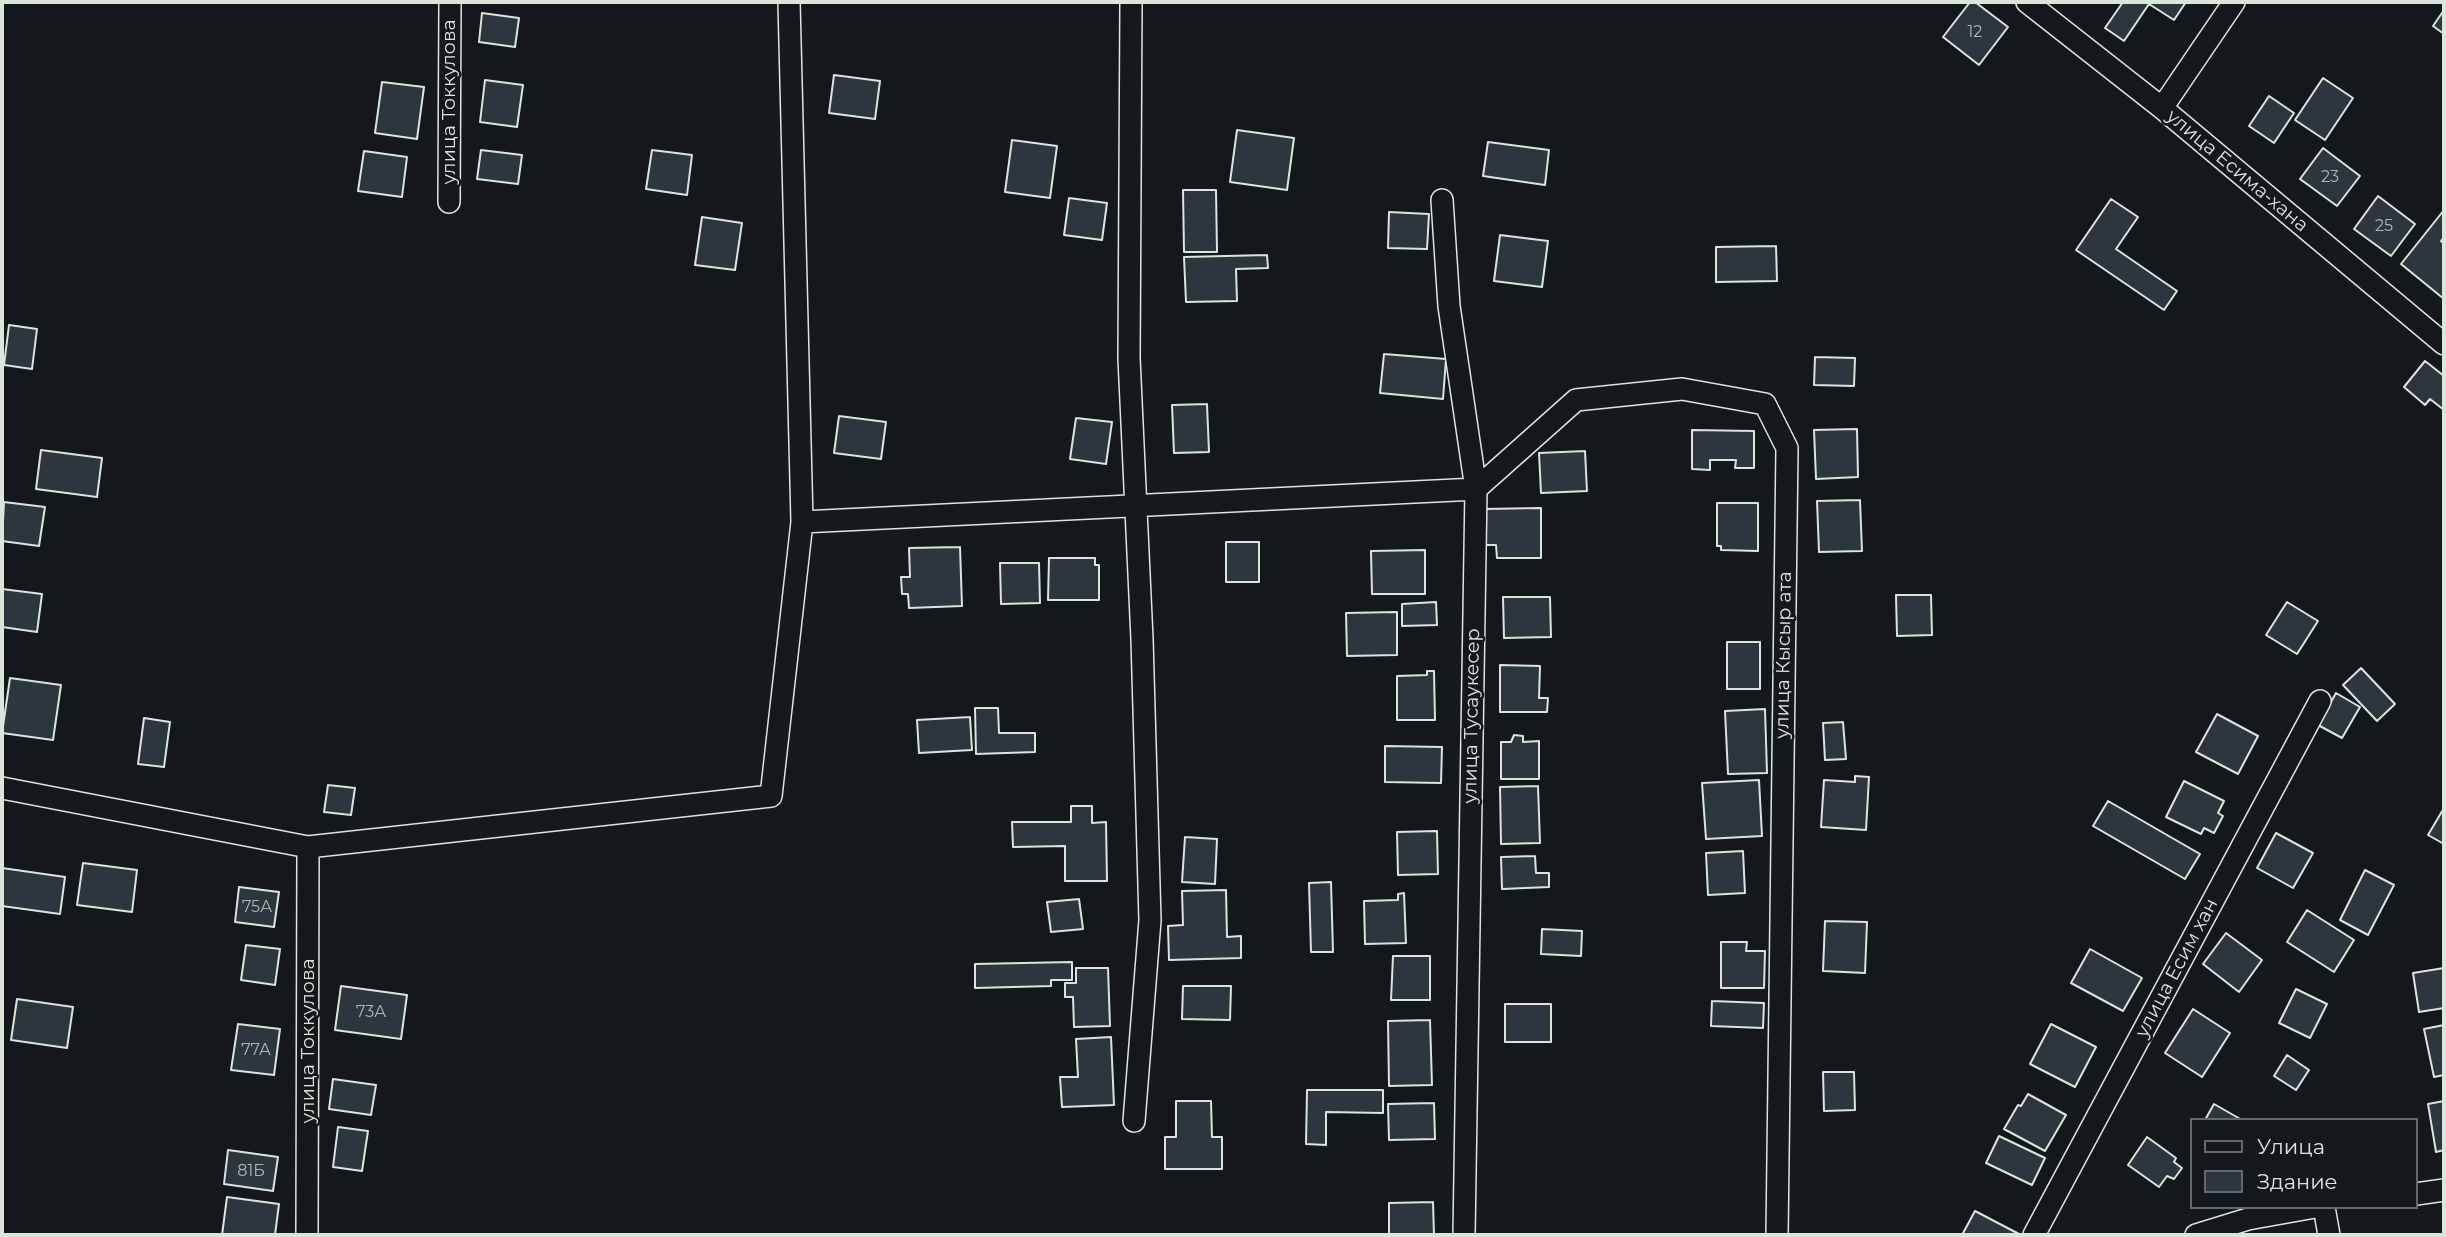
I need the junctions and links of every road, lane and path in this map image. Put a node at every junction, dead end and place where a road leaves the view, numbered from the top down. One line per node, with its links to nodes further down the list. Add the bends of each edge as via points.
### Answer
1 (450, 2): 8 (street, улица Токкулова)
2 (789, 2): 12 (street)
3 (1131, 2): 11 (street, via 1129,358)
4 (2027, 2): 6 (street, улица Есима-хана)
5 (2234, 2): 6 (street)
6 (2162, 108): 9 (street, улица Есима-хана)
7 (1442, 200): 10 (street, улица Тусаукесер, via 1449,306)
8 (449, 202)
9 (2444, 344)
10 (1476, 489): 11 (street); 22 (street, улица Тусаукесер); 23 (street, улица Кысыр ата, via 1576,400 1682,389 1765,404 1787,448)
11 (1136, 506): 12 (street); 16 (street, via 1150,920)
12 (803, 522): 15 (street, via 771,796)
13 (2320, 701): 24 (street, улица Есим хан)
14 (2, 788): 15 (street)
15 (308, 847): 21 (street, улица Токкулова)
16 (1134, 1121)
17 (2444, 1190): 18 (street)
18 (2418, 1194)
19 (2304, 1209): 25 (street)
20 (2324, 1209): 26 (street)
21 (307, 1235)
22 (1464, 1235)
23 (1777, 1235)
24 (2034, 1235)
25 (2196, 1235)
26 (2329, 1235)

